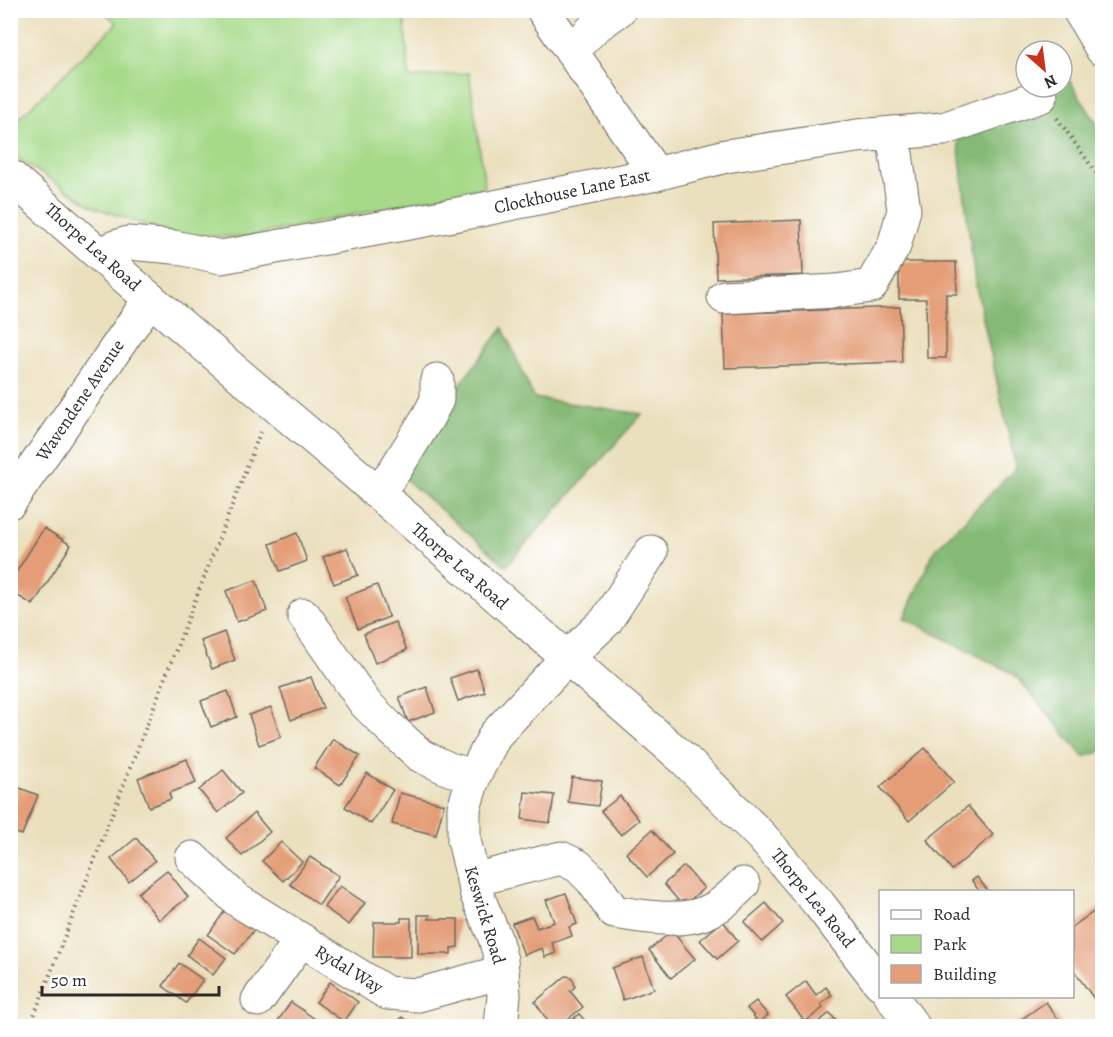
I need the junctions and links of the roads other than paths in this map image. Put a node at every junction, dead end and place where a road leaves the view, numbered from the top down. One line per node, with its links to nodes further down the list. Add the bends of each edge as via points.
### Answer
1 (543, 10): 5 (main road)
2 (619, 10): 5 (main road)
3 (1079, 10): 4 (main road)
4 (1102, 49)
5 (571, 51): 8 (main road)
6 (1032, 99): 7 (main road, Clockhouse Lane East, via 943,129)
7 (893, 133): 8 (main road, Clockhouse Lane East, via 726,156); 11 (main road, via 904,210 894,246 871,286)
8 (656, 174): 10 (main road, Clockhouse Lane East, via 221,257 128,243)
9 (10, 176): 10 (main road, Thorpe Lea Road)
10 (102, 255): 12 (main road, Thorpe Lea Road)
11 (724, 297)
12 (150, 299): 14 (main road, Thorpe Lea Road); 15 (main road, Wavendene Avenue)
13 (437, 380): 14 (main road, via 437,400 428,417)
14 (377, 493): 18 (main road, Thorpe Lea Road)
15 (10, 502)
16 (651, 552): 18 (main road, Keswick Road, via 606,621)
17 (304, 615): 19 (main road, via 365,703 388,726 422,756)
18 (567, 658): 19 (main road, Keswick Road, via 495,735); 25 (main road, Thorpe Lea Road, via 686,760 762,837)
19 (474, 776): 21 (main road, Keswick Road, via 464,808 464,840)
20 (192, 858): 23 (main road, Rydal Way, via 237,900)
21 (473, 880): 22 (main road, via 561,858 585,873 614,912 672,918 712,910); 24 (main road, Keswick Road, via 495,939)
22 (743, 884)
23 (301, 940): 24 (main road, Rydal Way, via 387,993 418,995); 27 (main road, Rydal Way)
24 (502, 972): 28 (main road, Keswick Road)
25 (879, 982)
26 (893, 998): 29 (main road)
27 (258, 1000)
28 (501, 1026)
29 (914, 1026)

